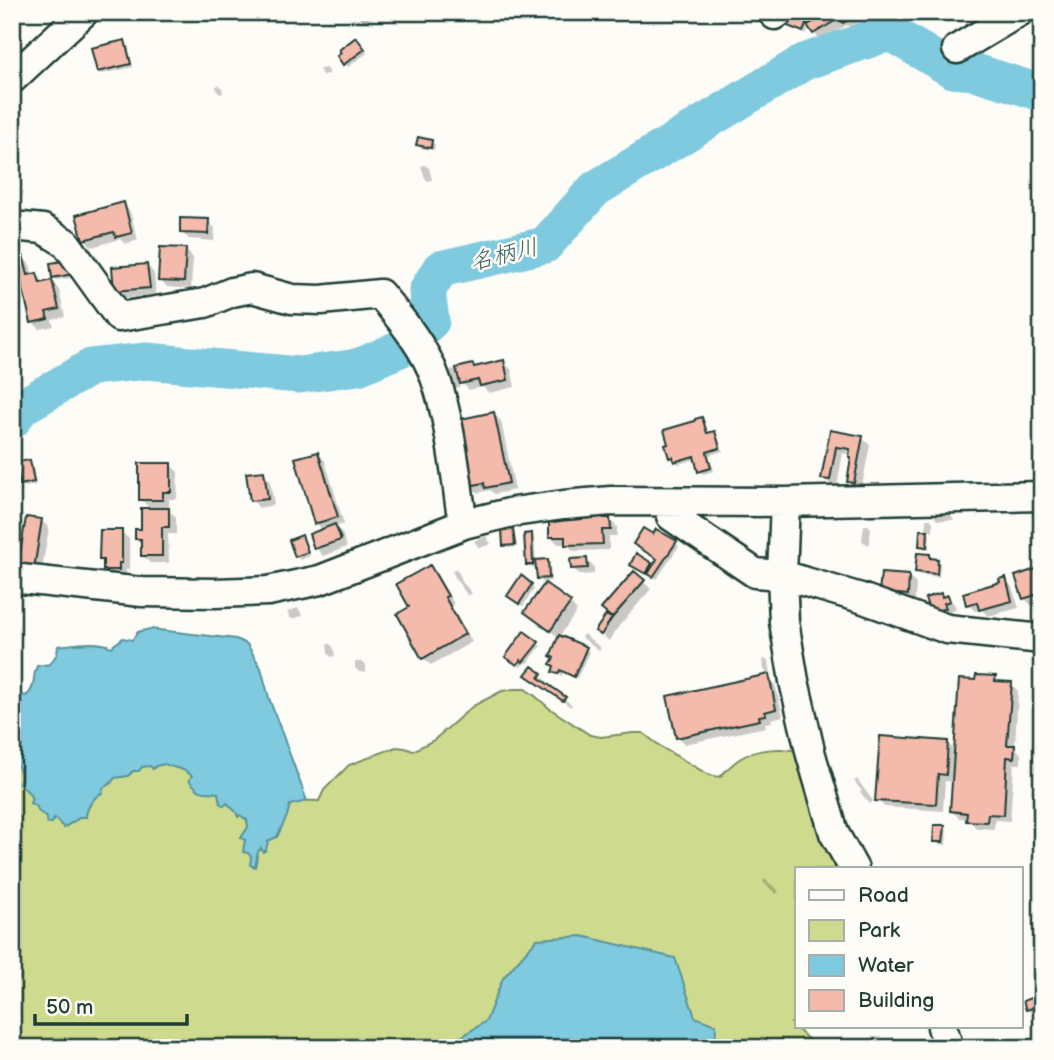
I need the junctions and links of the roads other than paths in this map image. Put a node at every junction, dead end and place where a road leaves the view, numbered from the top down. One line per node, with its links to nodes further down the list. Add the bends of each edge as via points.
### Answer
1 (84, 12): 6 (street)
2 (772, 12): 3 (street)
3 (779, 12)
4 (1019, 12): 5 (street)
5 (957, 49)
6 (12, 79)
7 (12, 226): 11 (street, via 43,229 66,243 119,317 205,303 252,288 292,299 380,294 435,377)
8 (1042, 496): 10 (street)
9 (670, 502): 10 (street); 11 (street, via 564,505); 12 (street, via 671,516 755,573)
10 (785, 502): 12 (street)
11 (464, 524): 13 (street, via 320,580 268,591 142,592)
12 (782, 575): 14 (street, via 947,629); 15 (street, via 784,622 811,755 834,832)
13 (12, 578)
14 (1042, 639)
15 (853, 867)
16 (942, 1028): 17 (street)
17 (949, 1048)

